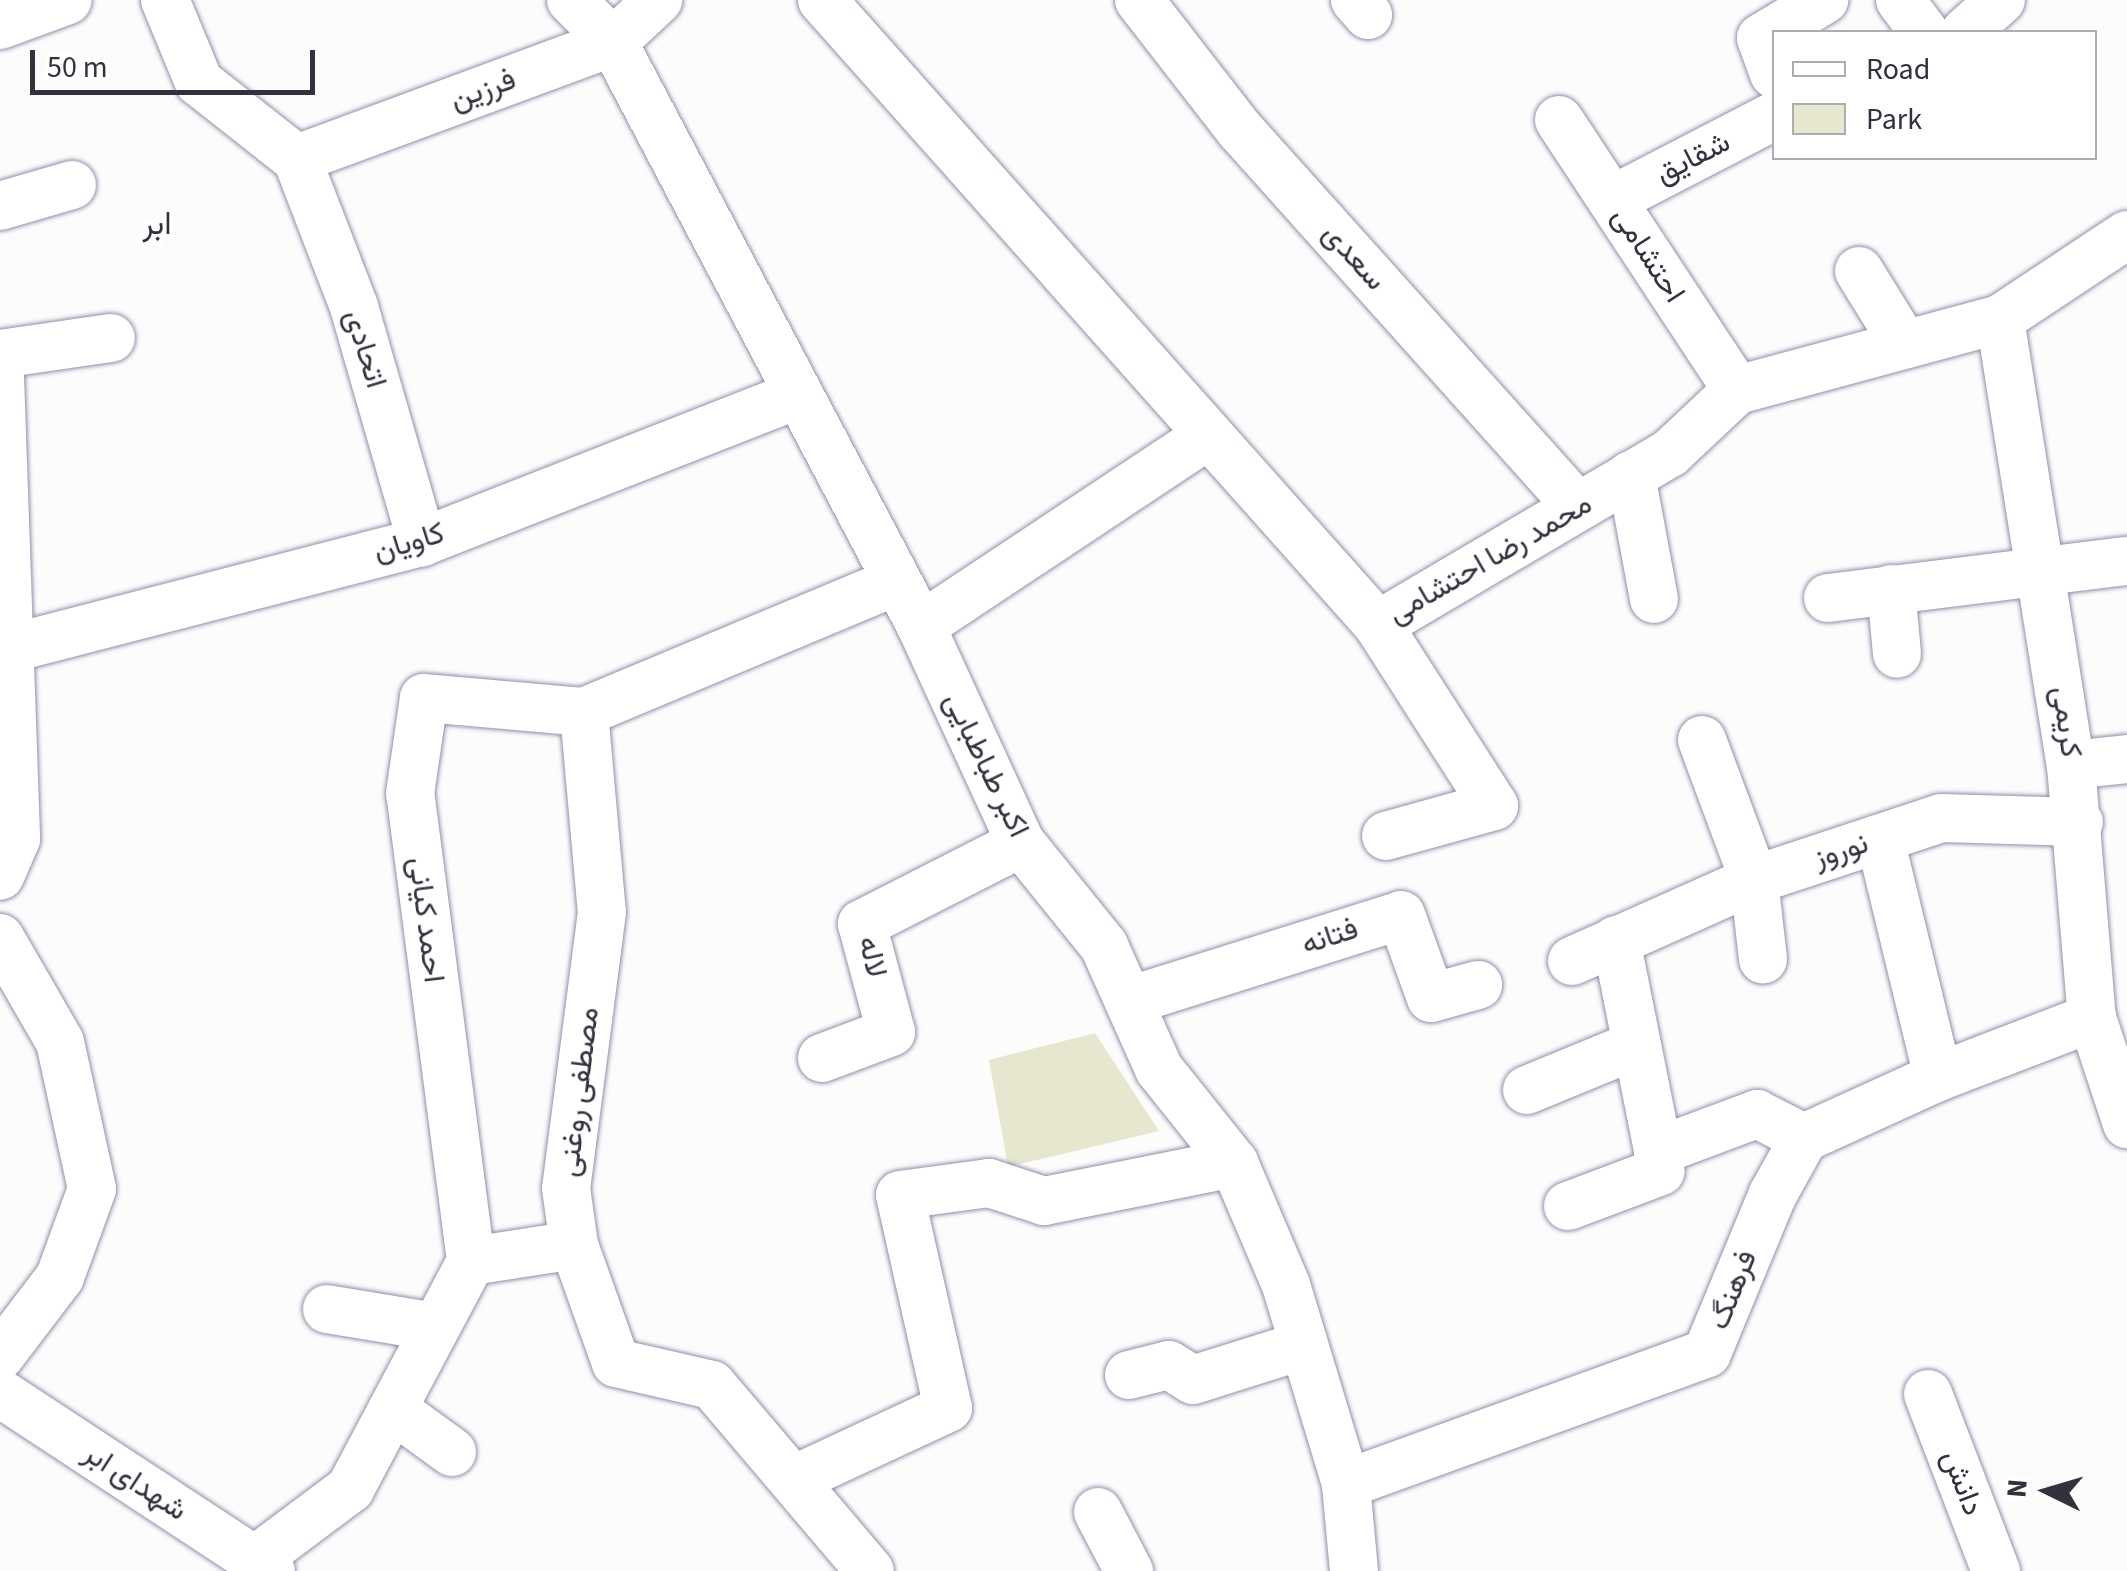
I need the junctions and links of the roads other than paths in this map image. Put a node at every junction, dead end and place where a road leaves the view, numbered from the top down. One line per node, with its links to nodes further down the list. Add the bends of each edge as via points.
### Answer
1 (68, 0): 10 (street)
2 (166, 0): 19 (street, via 200,82)
3 (571, 0): 15 (street)
4 (658, 0): 15 (street)
5 (822, 0): 32 (street, محمد رضا احتشامی)
6 (1824, 0): 11 (street)
7 (1900, 0): 12 (street)
8 (2001, 0): 13 (street)
9 (1157, 6): 34 (street, سعدی, via 1240,130)
10 (0, 25)
11 (1775, 30)
12 (1922, 30)
13 (1967, 30)
14 (1772, 32): 16 (street, via 1762,38)
15 (614, 42): 19 (street, فرزین); 31 (street, اکبر طباطبایی)
16 (1772, 68)
17 (1772, 117): 21 (street, شقایق)
18 (1559, 120): 21 (street, احتشامی)
19 (297, 159): 35 (street, اتحادی, via 354,307)
20 (72, 184): 22 (street)
21 (1612, 200): 30 (street, احتشامی)
22 (0, 206)
23 (2127, 235): 25 (street, محمد رضا احتشامی)
24 (1859, 271): 27 (street)
25 (2000, 319): 27 (street, محمد رضا احتشامی); 37 (street, کریمی)
26 (111, 338): 28 (street)
27 (1903, 342): 30 (street, محمد رضا احتشامی)
28 (0, 354)
29 (0, 377): 44 (street)
30 (1737, 390): 33 (street, محمد رضا احتشامی, via 1670,452)
31 (797, 396): 35 (street, کاویان); 38 (street, اکبر طباطبایی)
32 (1207, 436): 42 (street, محمد رضا احتشامی); 43 (street)
33 (1631, 476): 34 (street, محمد رضا احتشامی); 41 (street)
34 (1578, 507): 42 (street, محمد رضا احتشامی)
35 (422, 542): 44 (street, کاویان)
36 (2127, 561): 37 (street)
37 (2044, 568): 39 (street); 49 (street, کریمی)
38 (896, 582): 43 (street, اکبر طباطبایی); 46 (street, احمد کیانی)
39 (1891, 590): 40 (street); 45 (street)
40 (1828, 598)
41 (1654, 599)
42 (1378, 624): 51 (street, via 1494,806)
43 (921, 626): 53 (street, اکبر طباطبایی)
44 (8, 648): 54 (street, via 16,838)
45 (1896, 654)
46 (584, 712): 72 (street, مصطفی روغنی, via 602,912 566,1188); 73 (street, احمد کیانی, via 424,698 410,794)
47 (1702, 740): 55 (street)
48 (2127, 759): 49 (street)
49 (2072, 765): 50 (street, کریمی)
50 (2078, 822): 52 (street, نوروز, via 1941,818); 62 (street, کریمی)
51 (1386, 836)
52 (1880, 838): 55 (street, نوروز); 65 (street)
53 (1021, 843): 61 (street, اکبر طباطبایی, via 1104,946); 64 (street, لاله, via 862,924 891,1032)
54 (0, 876)
55 (1754, 880): 56 (street, نوروز); 57 (street)
56 (1616, 940): 58 (street, نوروز); 63 (street)
57 (1763, 959)
58 (1572, 961)
59 (5, 969): 77 (street, via 60,1042 92,1189 60,1277)
60 (1478, 985): 61 (street, فتانه, via 1431,998 1401,915)
61 (1129, 1002): 69 (street, اکبر طباطبایی, via 1159,1069)
62 (2092, 1018): 65 (street); 67 (street, کریمی)
63 (1636, 1045): 66 (street); 70 (street)
64 (822, 1058)
65 (1938, 1076): 68 (street)
66 (1527, 1090)
67 (2127, 1124)
68 (1804, 1138): 70 (street, via 1757,1114); 84 (street, فرهنگ, via 1772,1194 1707,1353)
69 (1234, 1163): 76 (street, اکبر طباطبایی); 83 (street, via 1044,1201 989,1183 900,1194 948,1408)
70 (1662, 1173): 71 (street)
71 (1568, 1206)
72 (574, 1246): 73 (street); 83 (street, مصطفی روغنی, via 616,1364 712,1385)
73 (471, 1261): 75 (street)
74 (328, 1309): 75 (street)
75 (436, 1327): 81 (street)
76 (1304, 1345): 78 (street, via 1193,1380 1169,1365); 84 (street, اکبر طباطبایی)
77 (0, 1356)
78 (1129, 1374)
79 (1928, 1394): 90 (street, دانش)
80 (4, 1403): 86 (street, شهدای ابر)
81 (393, 1409): 82 (street); 86 (street, via 350,1489)
82 (452, 1452)
83 (793, 1480): 87 (street, مصطفی روغنی)
84 (1346, 1484): 89 (street)
85 (1098, 1512): 88 (street)
86 (263, 1566)
87 (870, 1571)
88 (1129, 1571)
89 (1354, 1571)
90 (1996, 1571)

